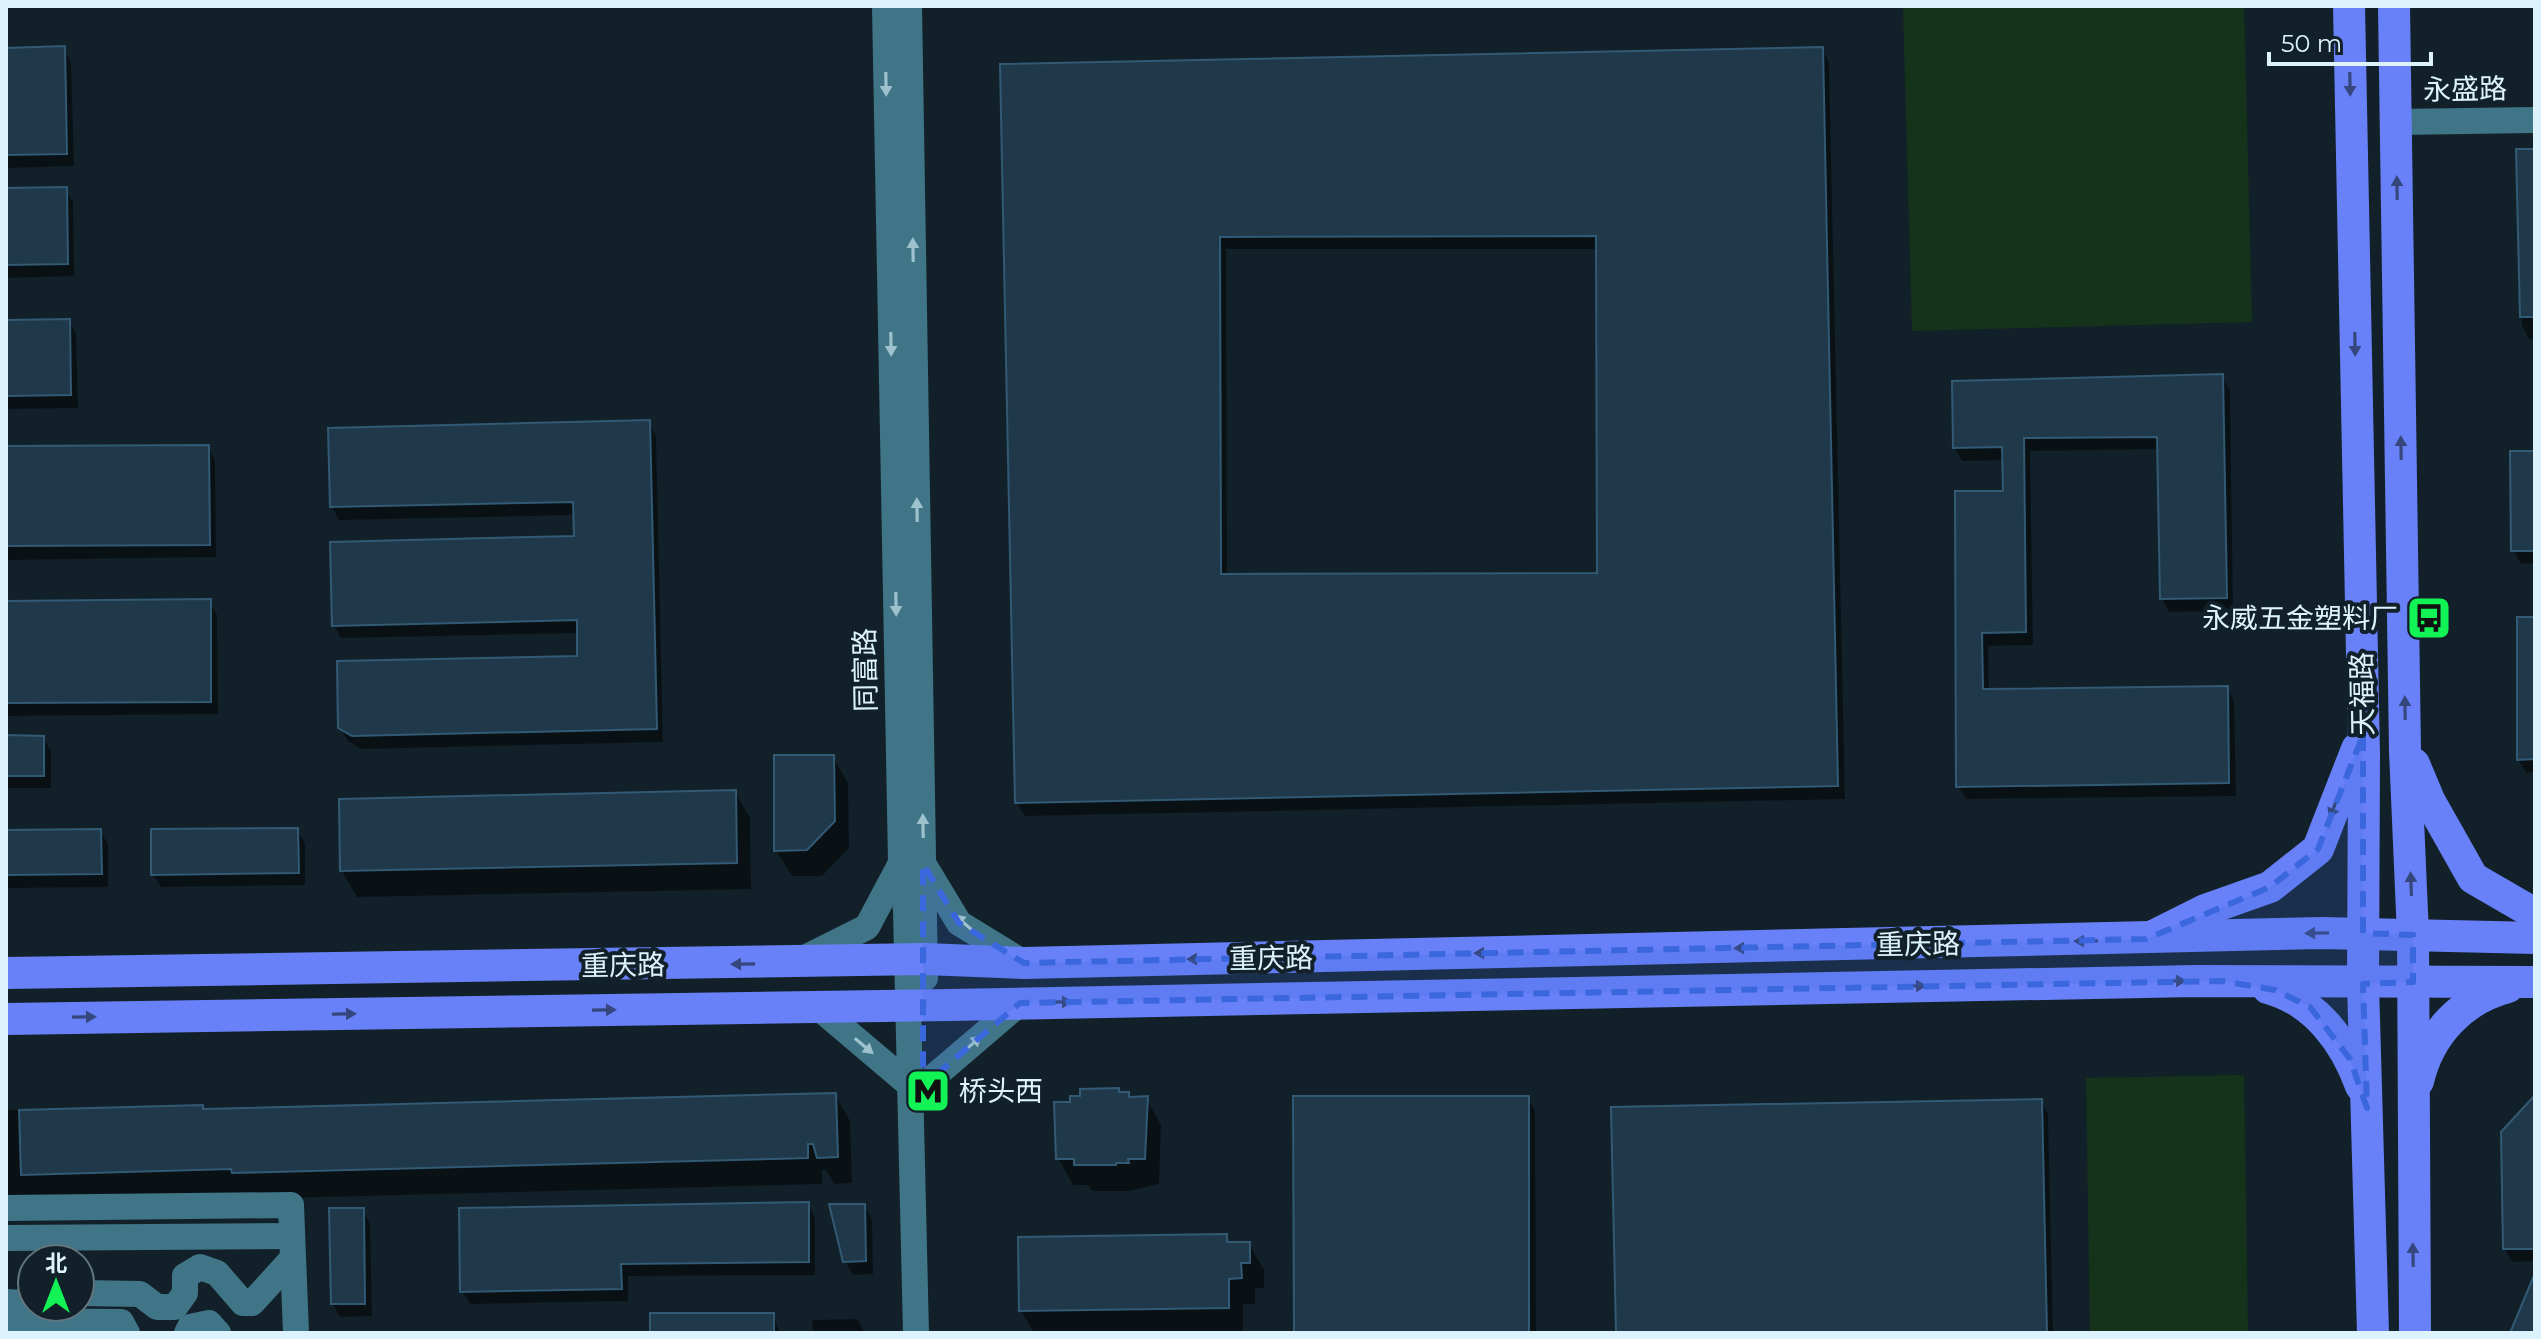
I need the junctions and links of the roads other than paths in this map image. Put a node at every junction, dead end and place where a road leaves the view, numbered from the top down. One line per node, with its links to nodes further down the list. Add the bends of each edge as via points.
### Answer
1 (885, 6): 9 (street, 同富路, one-way to 9)
2 (909, 6): 9 (street, 同富路, one-way to 2)
3 (2349, 6): 7 (main road, 天福路, one-way to 7)
4 (2394, 6): 6 (main road, 天福路)
5 (2535, 120): 6 (street, 永盛路)
6 (2396, 122): 8 (main road, 天福路, one-way to 6)
7 (2363, 735): 11 (main road, 天福路); 14 (main road, one-way to 14, via 2318,849 2270,887)
8 (2405, 751): 10 (main road, via 2473,878); 12 (main road, 天福路, one-way to 8)
9 (912, 864): 15 (street, 同富路); 16 (street, via 867,927); 17 (street, one-way to 9, via 959,923)
10 (2535, 914)
11 (2363, 933): 12 (main road, 重庆路); 14 (main road, 重庆路, one-way to 14); 22 (main road, 天福路)
12 (2413, 935): 13 (main road, 重庆路); 19 (main road, 天福路)
13 (2535, 938)
14 (2146, 939): 17 (main road, 重庆路, one-way to 17)
15 (916, 960): 16 (main road, 重庆路); 17 (main road, 重庆路); 24 (street, 同富路)
16 (794, 963): 18 (main road, 重庆路, one-way to 18)
17 (1024, 963)
18 (6, 973)
19 (2413, 982): 21 (main road, 重庆路); 22 (main road, 重庆路); 28 (main road, 天福路)
20 (2250, 983): 22 (main road, 重庆路); 23 (main road, 重庆路, one-way to 20); 29 (main road, via 2310,1007 2327,1025 2350,1059)
21 (2535, 983): 28 (main road, via 2486,993 2462,1008 2433,1045)
22 (2363, 984): 29 (main road, 天福路)
23 (1020, 1003): 24 (main road, 重庆路); 27 (street, one-way to 23)
24 (916, 1006): 25 (main road, 重庆路); 27 (street, 同富路)
25 (818, 1007): 26 (main road, 重庆路, one-way to 25); 27 (street, one-way to 27)
26 (6, 1019)
27 (916, 1086): 40 (street, 同富路); 41 (street, 同富路)
28 (2413, 1102): 43 (main road, 天福路, one-way to 28)
29 (2367, 1108): 42 (main road, 天福路)
30 (6, 1208): 33 (street, via 291,1205)
31 (6, 1221): 33 (street)
32 (6, 1238): 33 (street)
33 (292, 1238): 34 (street, via 252,1303 243,1303 217,1273 200,1267 185,1276 185,1293 175,1307 157,1307 140,1294); 36 (street)
34 (96, 1293)
35 (6, 1321): 37 (street, via 121,1322)
36 (293, 1330)
37 (127, 1333)
38 (187, 1333): 39 (street, via 190,1327 209,1323)
39 (218, 1333)
40 (916, 1333)
41 (929, 1333)
42 (2373, 1333)
43 (2415, 1333)

